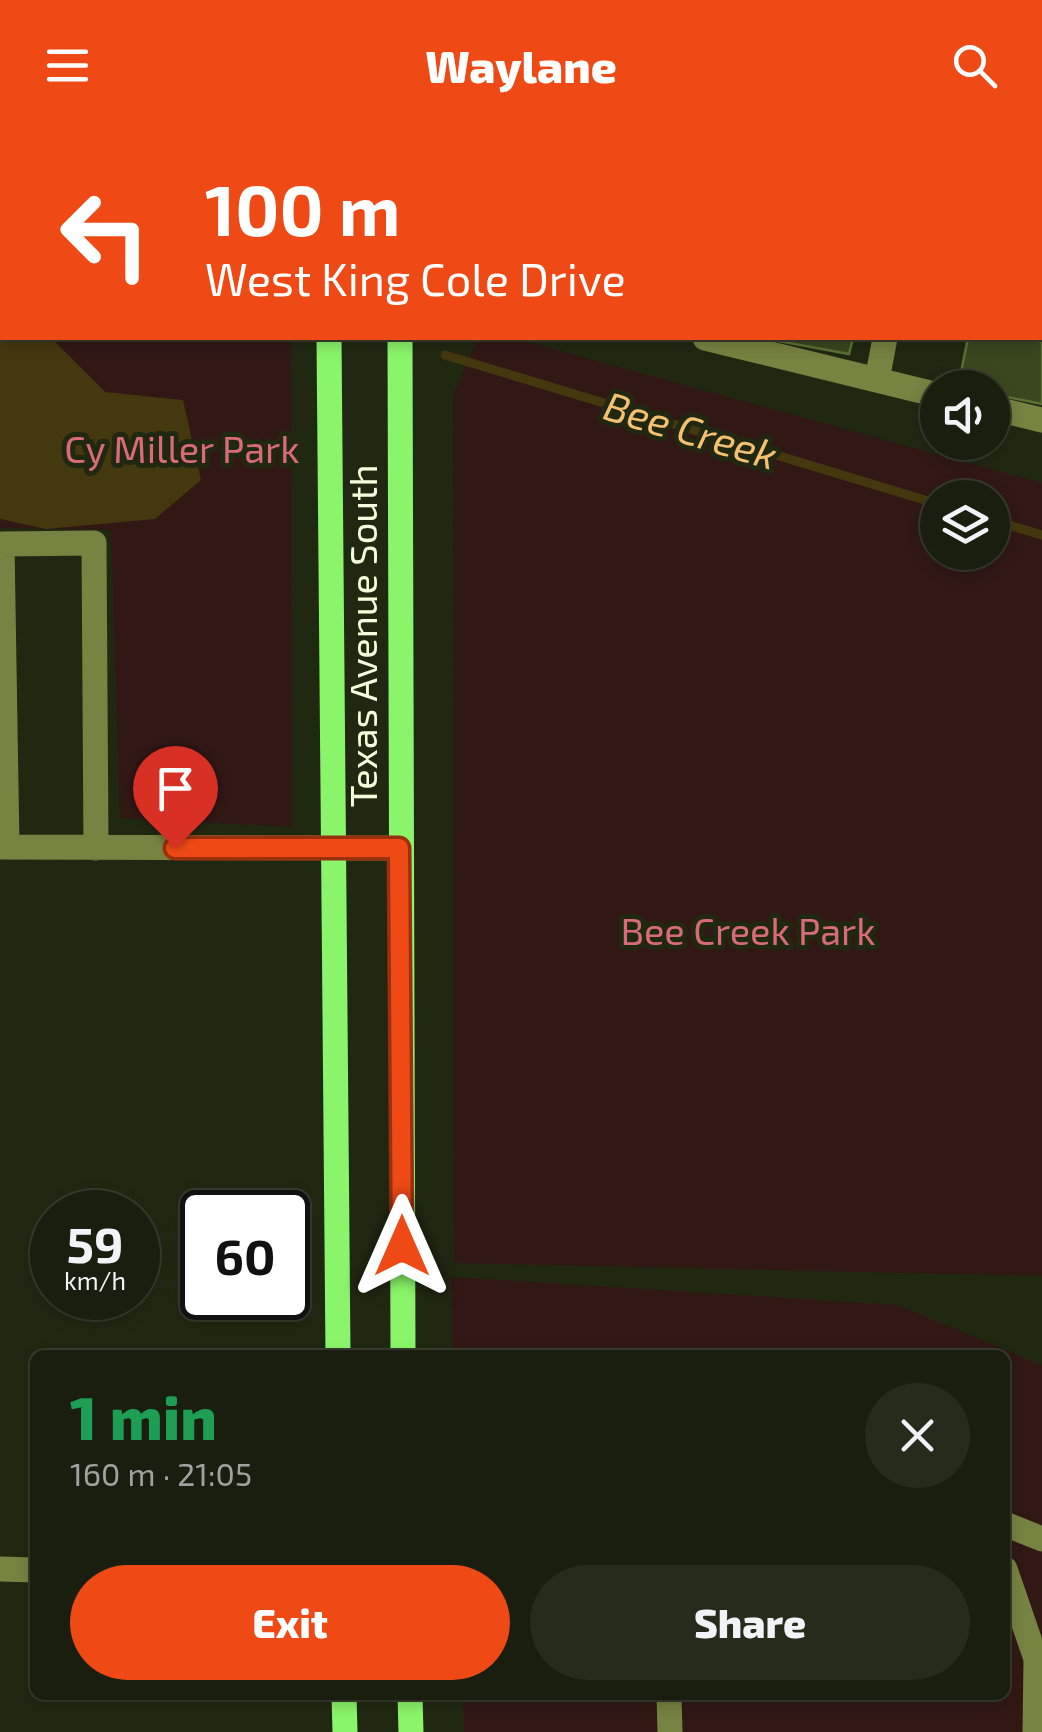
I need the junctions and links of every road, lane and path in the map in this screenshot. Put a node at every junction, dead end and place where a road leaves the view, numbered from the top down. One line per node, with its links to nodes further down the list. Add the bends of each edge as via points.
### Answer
1 (329, 340): 12 (main road, Texas Avenue South)
2 (713, 340): 5 (street)
3 (885, 340): 5 (street)
4 (400, 350): 13 (main road, Texas Avenue South)
5 (877, 380): 6 (street)
6 (920, 390)
7 (1010, 412): 8 (street)
8 (1042, 420)
9 (1, 544): 10 (street); 11 (street, via 94,543)
10 (4, 847): 11 (street)
11 (96, 848): 12 (street)
12 (333, 848): 13 (street); 14 (main road, Texas Avenue South)
13 (399, 848): 15 (main road, Texas Avenue South)
14 (338, 1350)
15 (403, 1350)
16 (1010, 1526): 17 (street)
17 (1042, 1539)
18 (0, 1569): 19 (street)
19 (30, 1570)
20 (1010, 1584): 21 (street)
21 (1039, 1681): 28 (street)
22 (344, 1700): 25 (main road)
23 (410, 1700): 26 (main road)
24 (669, 1700): 27 (street)
25 (344, 1732)
26 (411, 1732)
27 (670, 1732)
28 (1035, 1732)

